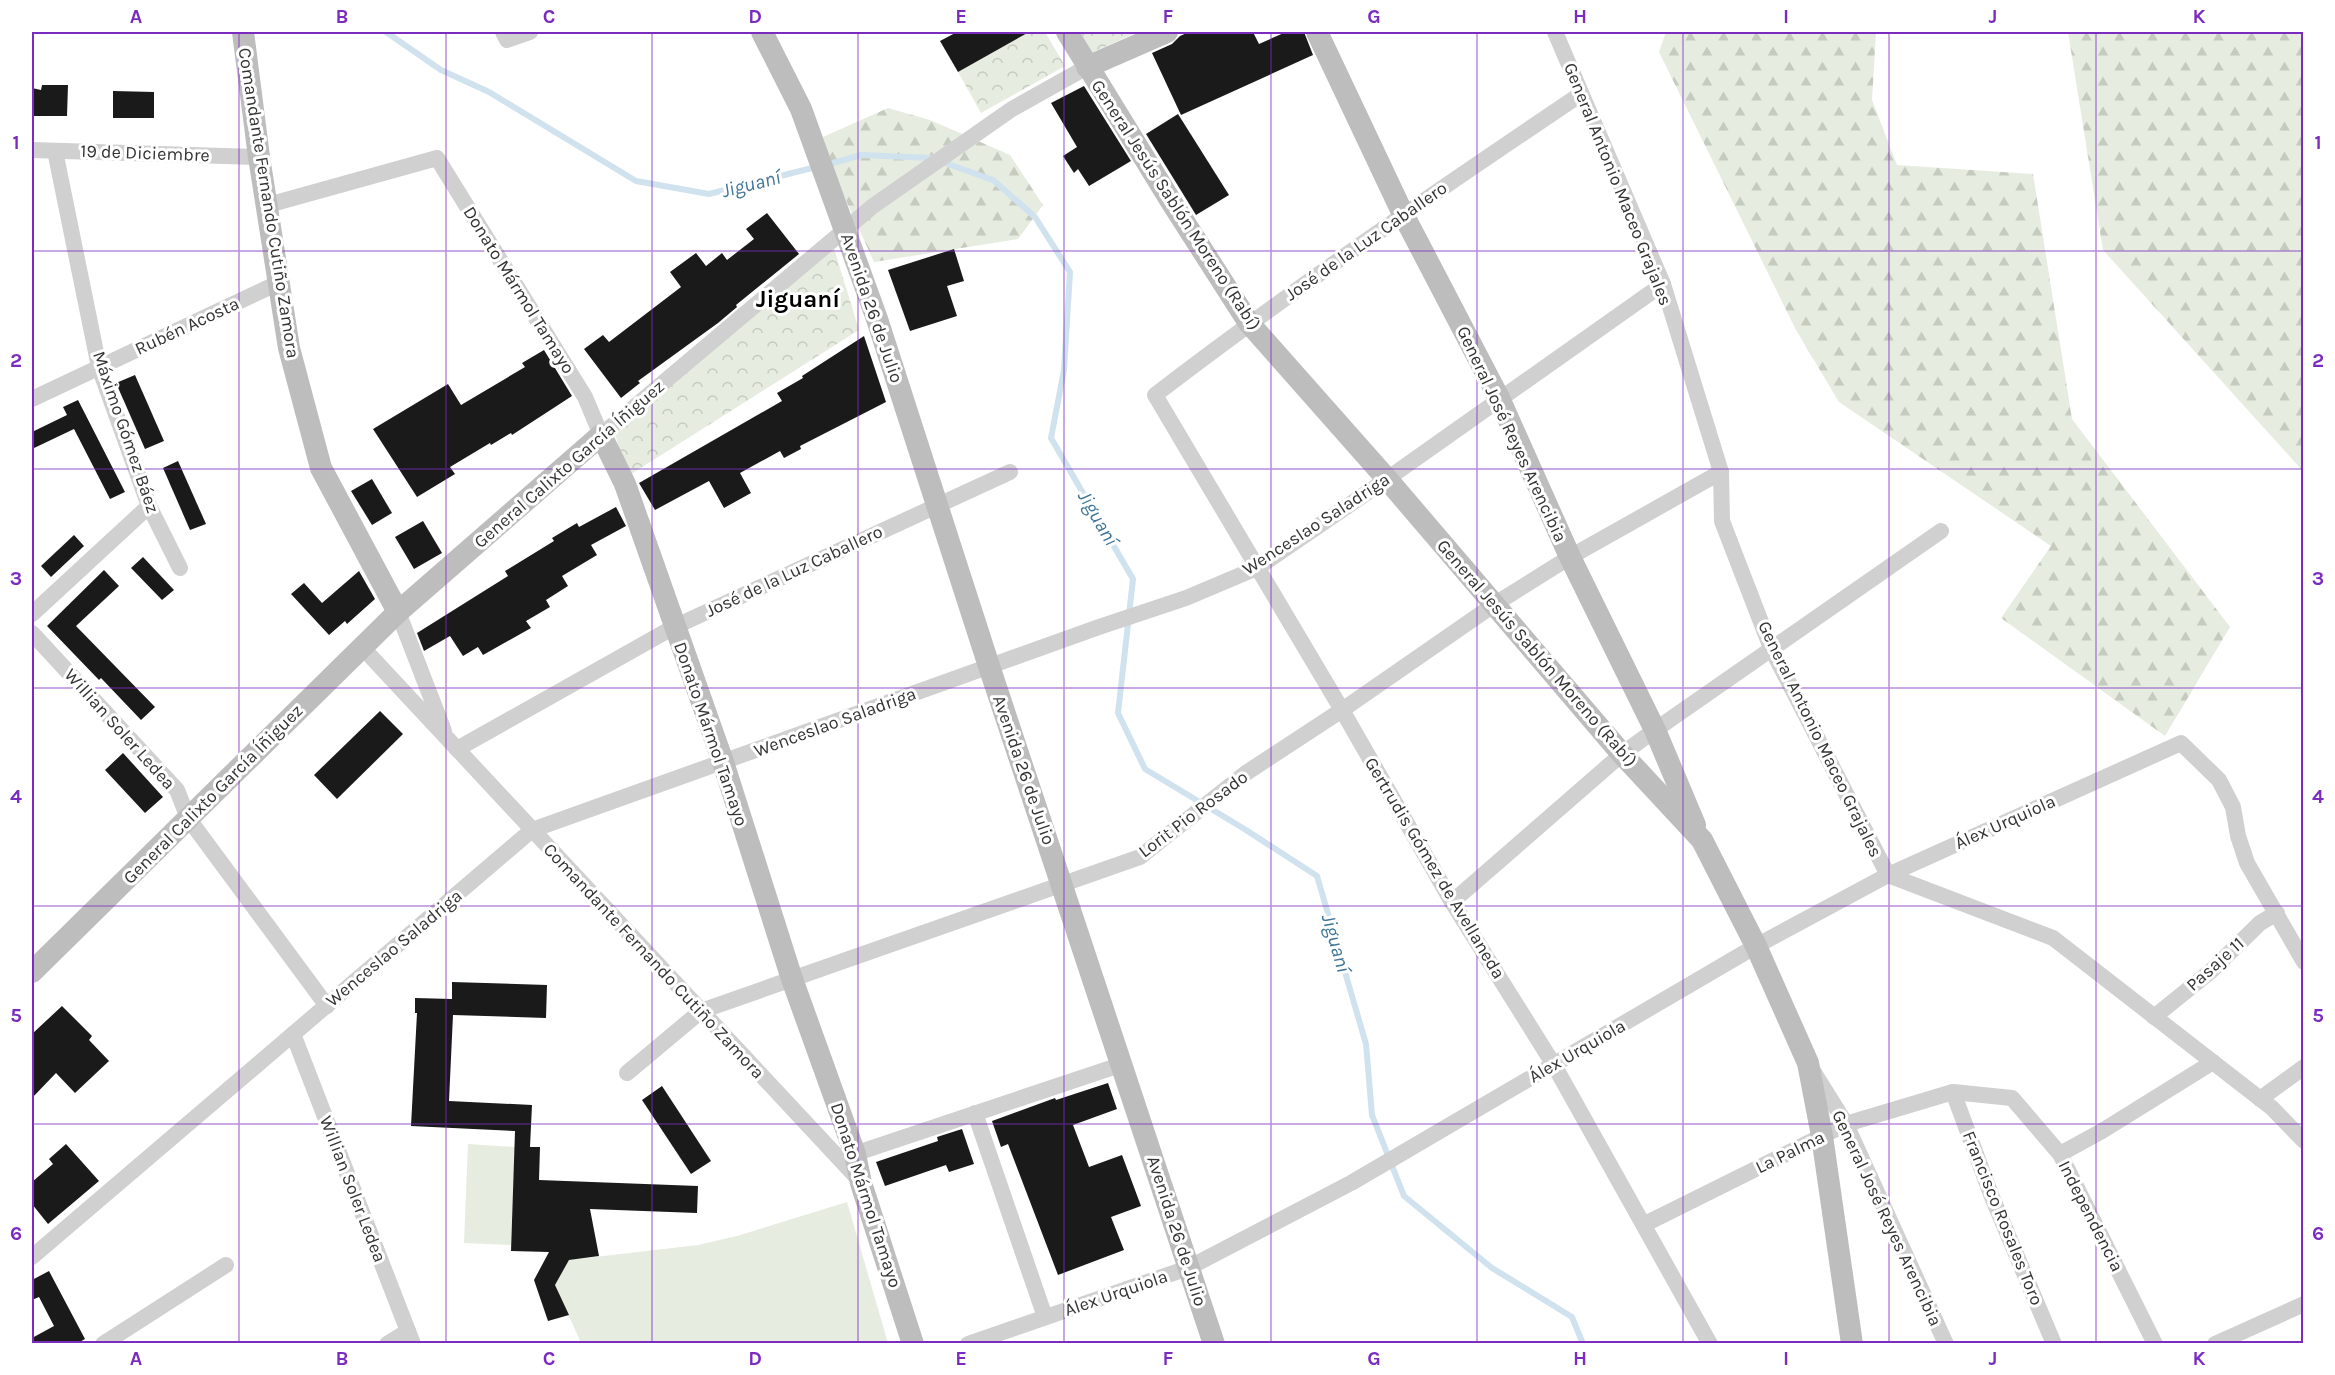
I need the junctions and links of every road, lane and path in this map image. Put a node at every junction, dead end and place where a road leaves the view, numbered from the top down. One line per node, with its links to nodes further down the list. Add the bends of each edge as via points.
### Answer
1 (243, 32): 13 (street, Comandante Fernando Cutiño Zamora)
2 (530, 32): 8 (street)
3 (762, 32): 16 (street, Avenida 26 de Julio, via 801,109)
4 (1067, 32): 9 (street, General Jesús Sablón Moreno (Rabí))
5 (1167, 32): 9 (street, General Calixto García Íñiguez)
6 (1317, 32): 15 (street, General José Reyes Arencibia)
7 (1555, 32): 10 (street, General Antonio Maceo Grajales)
8 (505, 35)
9 (1087, 67): 16 (street, General Calixto García Íñiguez, via 1012,109); 19 (street, General Jesús Sablón Moreno (Rabí))
10 (1581, 94): 15 (street, José de la Luz Caballero); 18 (street, General Antonio Maceo Grajales)
11 (32, 150): 12 (street, 19 de Diciembre)
12 (55, 151): 13 (street, 19 de Diciembre); 20 (street, Máximo Gómez Báez)
13 (259, 157): 14 (street, Comandante Fernando Cutiño Zamora)
14 (268, 205): 17 (street, Comandante Fernando Cutiño Zamora); 24 (street, Donato Mármol Tamayo, via 437,158 585,397)
15 (1403, 214): 19 (street, José de la Luz Caballero); 22 (street, General José Reyes Arencibia)
16 (844, 230): 24 (street, General Calixto García Íñiguez); 28 (street, Avenida 26 de Julio)
17 (278, 283): 20 (street, Rubén Acosta); 35 (street, Comandante Fernando Cutiño Zamora, via 289,348 321,468)
18 (1663, 284): 22 (street, Wenceslao Saladriga); 26 (street, General Antonio Maceo Grajales)
19 (1249, 322): 21 (street, José de la Luz Caballero); 27 (street, General Jesús Sablón Moreno (Rabí))
20 (99, 367): 23 (street, Rubén Acosta); 29 (street, Máximo Gómez Báez)
21 (1155, 395): 33 (street, Gertrudis Gómez de Avellaneda)
22 (1499, 398): 27 (street, Wenceslao Saladriga); 31 (street, General José Reyes Arencibia)
23 (32, 399)
24 (601, 435): 35 (street, General Calixto García Íñiguez); 37 (street, Donato Mármol Tamayo, via 625,484)
25 (1010, 472): 28 (street, José de la Luz Caballero)
26 (1721, 472): 31 (street, Lorit Pio Rosado); 40 (street, General Antonio Maceo Grajales, via 1722,521)
27 (1387, 479): 33 (street, Wenceslao Saladriga); 34 (street, General Jesús Sablón Moreno (Rabí))
28 (938, 504): 37 (street, José de la Luz Caballero); 41 (street, Avenida 26 de Julio)
29 (149, 506): 32 (street, Máximo Gómez Báez); 36 (street)
30 (1941, 531): 40 (street)
31 (1570, 557): 34 (street, Lorit Pio Rosado); 43 (street, General José Reyes Arencibia)
32 (180, 568)
33 (1257, 568): 41 (street, Wenceslao Saladriga, via 1186,598); 42 (street, Gertrudis Gómez de Avellaneda)
34 (1495, 604): 42 (street, Lorit Pio Rosado); 45 (street, General Jesús Sablón Moreno (Rabí))
35 (398, 612): 39 (street, General Calixto García Íñiguez); 44 (street, Comandante Fernando Cutiño Zamora)
36 (32, 614)
37 (674, 627): 44 (street, José de la Luz Caballero); 46 (street, Donato Mármol Tamayo)
38 (33, 638): 47 (street, Willian Soler Ledea, via 177,790)
39 (362, 648): 44 (street, Comandante Fernando Cutiño Zamora); 47 (street, General Calixto García Íñiguez)
40 (1771, 648): 43 (street); 50 (street, General Antonio Maceo Grajales)
41 (989, 666): 46 (street, Wenceslao Saladriga); 51 (street, Avenida 26 de Julio)
42 (1342, 710): 51 (street, Lorit Pio Rosado, via 1246,773 1140,856); 52 (street, Gertrudis Gómez de Avellaneda)
43 (1654, 730): 45 (street); 49 (street, General José Reyes Arencibia)
44 (452, 744): 48 (street, Comandante Fernando Cutiño Zamora)
45 (1622, 754): 49 (street, General Jesús Sablón Moreno (Rabí)); 52 (street)
46 (723, 762): 48 (street, Wenceslao Saladriga); 57 (street, Donato Mármol Tamayo)
47 (188, 818): 56 (street, General Calixto García Íñiguez); 58 (street, Willian Soler Ledea)
48 (532, 830): 58 (street, Wenceslao Saladriga); 59 (street, Comandante Fernando Cutiño Zamora)
49 (1702, 840): 54 (street, General Jesús Sablón Moreno (Rabí))
50 (1888, 875): 53 (street, Álex Urquiola, via 2181,743 2219,780 2233,807 2247,863); 54 (street, Álex Urquiola); 60 (street, General Antonio Maceo Grajales, via 2053,938)
51 (1062, 884): 57 (street, Lorit Pio Rosado); 64 (street, Avenida 26 de Julio)
52 (1452, 902): 65 (street, Gertrudis Gómez de Avellaneda)
53 (2277, 913): 55 (street); 60 (street, Pasaje 11, via 2260,923 2211,971)
54 (1756, 946): 63 (street, General Jesús Sablón Moreno (Rabí)); 65 (street, Álex Urquiola)
55 (2304, 962)
56 (32, 972)
57 (792, 979): 59 (street, Lorit Pio Rosado); 76 (street, Donato Mármol Tamayo)
58 (327, 1006): 61 (street, Wenceslao Saladriga)
59 (701, 1011): 67 (street, Lorit Pio Rosado); 76 (street, Comandante Fernando Cutiño Zamora)
60 (2154, 1017): 62 (street, General Antonio Maceo Grajales)
61 (293, 1034): 78 (street, Wenceslao Saladriga); 83 (street, Willian Soler Ledea)
62 (2213, 1062): 70 (street, General Antonio Maceo Grajales); 75 (street)
63 (1808, 1063): 72 (street, General José Reyes Arencibia); 73 (street, General Jesús Sablón Moreno (Rabí))
64 (1123, 1064): 71 (street); 80 (street, Avenida 26 de Julio)
65 (1554, 1065): 77 (street, Gertrudis Gómez de Avellaneda); 80 (street, Álex Urquiola, via 1351,1183)
66 (2304, 1067): 70 (street)
67 (627, 1073)
68 (1953, 1092): 69 (street, La Palma); 72 (street, La Palma); 92 (street, Francisco Rosales Toro)
69 (2012, 1098): 75 (street, Independencia)
70 (2260, 1099): 74 (street, General Antonio Maceo Grajales)
71 (975, 1113): 76 (street); 82 (street)
72 (1846, 1124): 73 (street, La Palma); 91 (street, General José Reyes Arencibia)
73 (1822, 1136): 77 (street, La Palma); 90 (street, General Jesús Sablón Moreno (Rabí))
74 (2304, 1141)
75 (2060, 1154): 93 (street, Independencia)
76 (847, 1156): 86 (street, Donato Mármol Tamayo, via 861,1183)
77 (1645, 1224): 89 (street, Gertrudis Gómez de Avellaneda)
78 (32, 1257)
79 (226, 1265): 84 (street)
80 (1188, 1268): 82 (street, Álex Urquiola); 88 (street, Avenida 26 de Julio)
81 (2303, 1304): 94 (street)
82 (1045, 1317): 87 (street, Álex Urquiola)
83 (411, 1337): 85 (street)
84 (103, 1344)
85 (387, 1344)
86 (913, 1344)
87 (968, 1344)
88 (1214, 1344)
89 (1710, 1344)
90 (1852, 1344)
91 (1947, 1344)
92 (2054, 1344)
93 (2155, 1344)
94 (2215, 1344)

